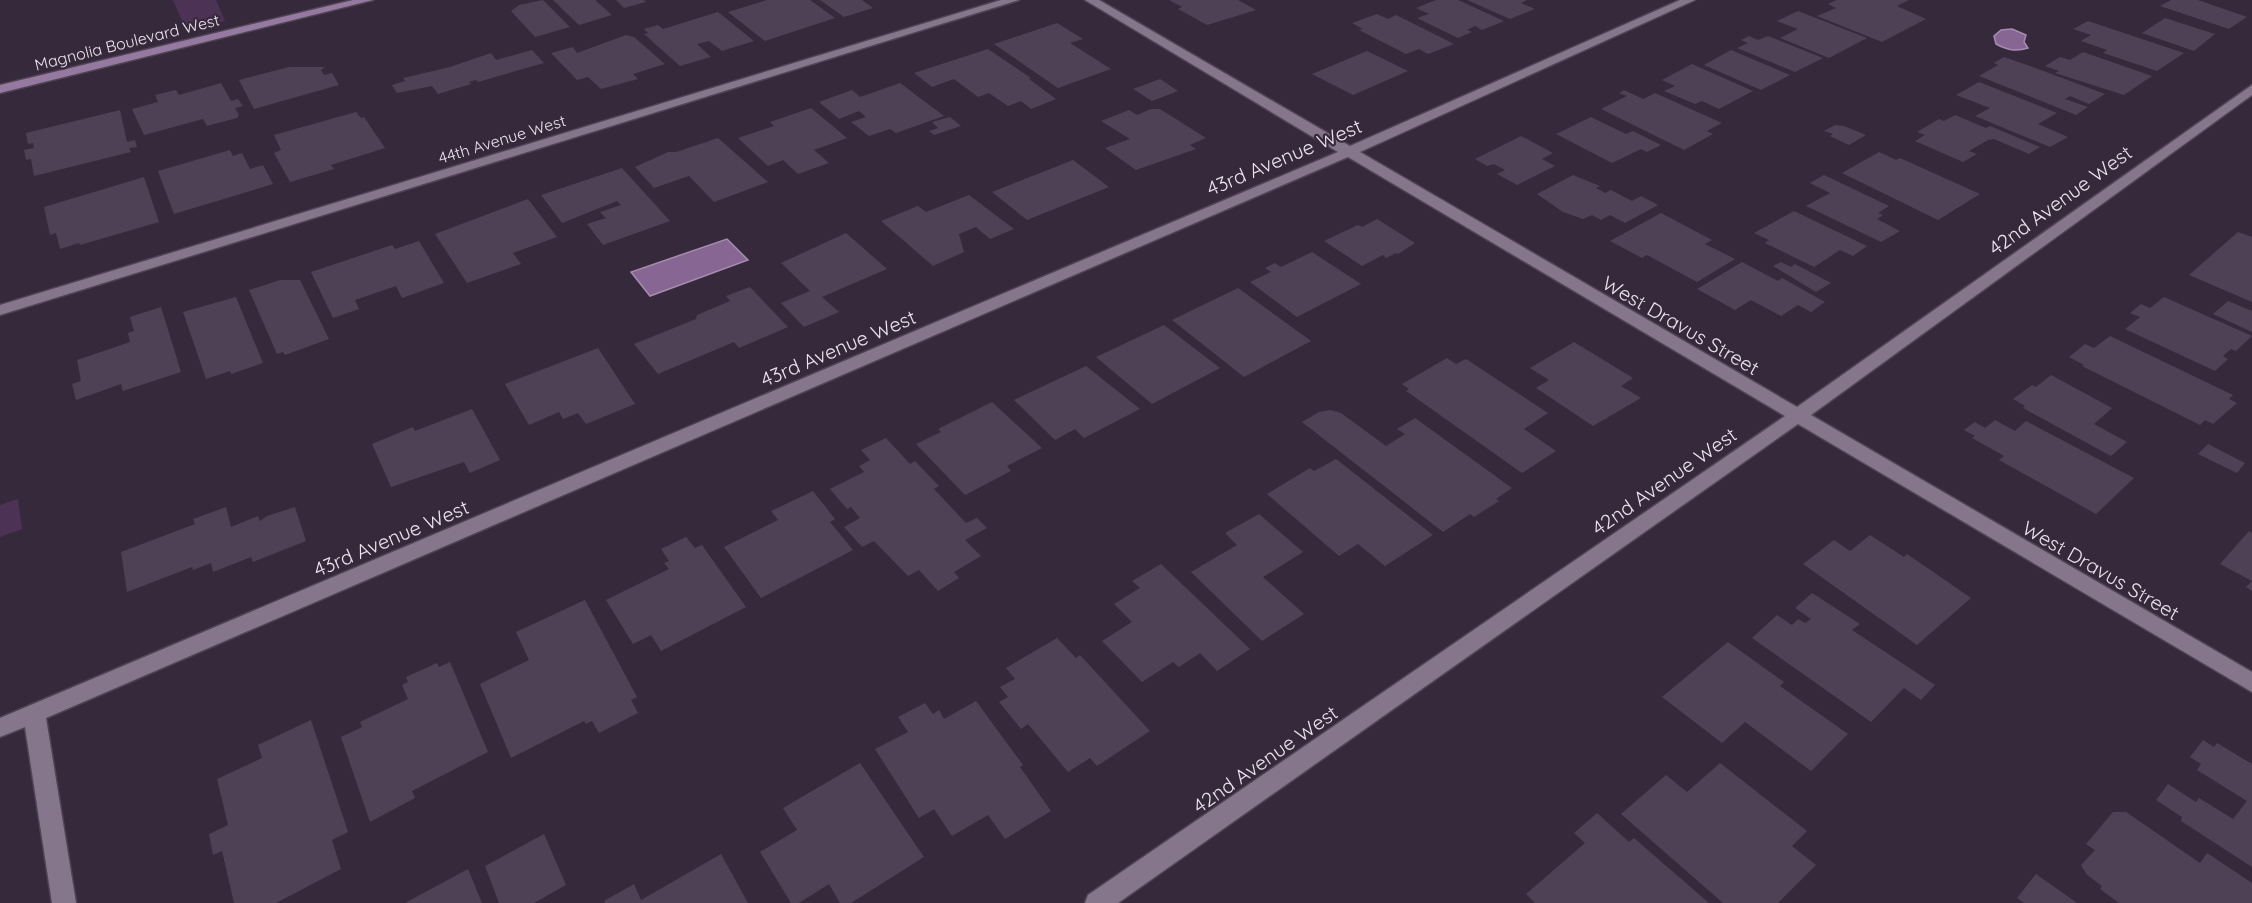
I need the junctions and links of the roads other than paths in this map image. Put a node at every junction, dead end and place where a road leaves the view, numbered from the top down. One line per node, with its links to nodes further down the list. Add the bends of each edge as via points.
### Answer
1 (367, 0): 5 (street, Magnolia Boulevard West)
2 (1014, 0): 8 (street, 44th Avenue West)
3 (1090, 0): 7 (street, West Dravus Street)
4 (1689, 0): 7 (street, 43rd Avenue West)
5 (0, 89)
6 (2252, 89): 9 (street, 42nd Avenue West)
7 (1348, 153): 9 (street, West Dravus Street); 11 (street, 43rd Avenue West)
8 (0, 310)
9 (1796, 417): 10 (street, West Dravus Street); 14 (street, 42nd Avenue West)
10 (2252, 683)
11 (34, 713): 12 (street, 43rd Avenue West); 13 (street)
12 (0, 728)
13 (64, 903)
14 (1097, 903)

